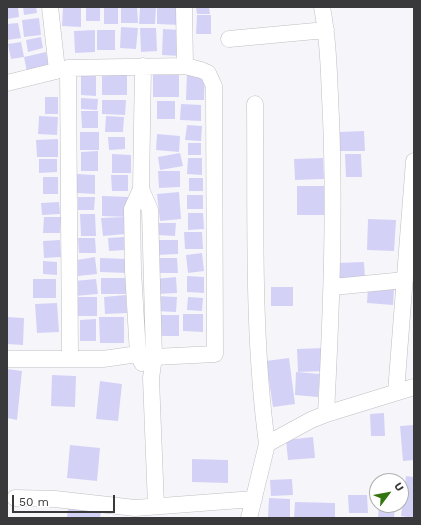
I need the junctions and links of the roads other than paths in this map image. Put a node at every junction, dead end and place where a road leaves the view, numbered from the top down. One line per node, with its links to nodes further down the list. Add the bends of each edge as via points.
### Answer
1 (50, 7): 8 (street)
2 (184, 7): 7 (street)
3 (322, 7): 4 (street)
4 (326, 30): 5 (street); 17 (street, via 332,159)
5 (229, 39)
6 (143, 66): 7 (street); 8 (street); 12 (street)
7 (185, 66): 20 (street, via 208,74 214,86 215,354)
8 (63, 69): 9 (street); 19 (street)
9 (7, 83)
10 (255, 104): 26 (street, via 256,294 260,383)
11 (414, 161): 13 (street)
12 (141, 189): 15 (street, via 132,209); 16 (street, via 150,210)
13 (412, 211): 14 (street)
14 (408, 270): 17 (street); 24 (street)
15 (133, 271): 16 (street); 18 (street)
16 (151, 271): 20 (street)
17 (333, 287): 25 (street)
18 (138, 354): 19 (street, via 103,359); 20 (street); 22 (street)
19 (70, 358): 21 (street)
20 (154, 358): 22 (street)
21 (7, 359)
22 (151, 378): 29 (street)
23 (414, 387): 24 (street)
24 (396, 392): 25 (street)
25 (326, 414): 26 (street)
26 (267, 444): 28 (street)
27 (15, 498): 30 (street, via 55,499)
28 (254, 499): 29 (street); 31 (street)
29 (156, 506): 30 (street)
30 (133, 513)
31 (249, 518)

